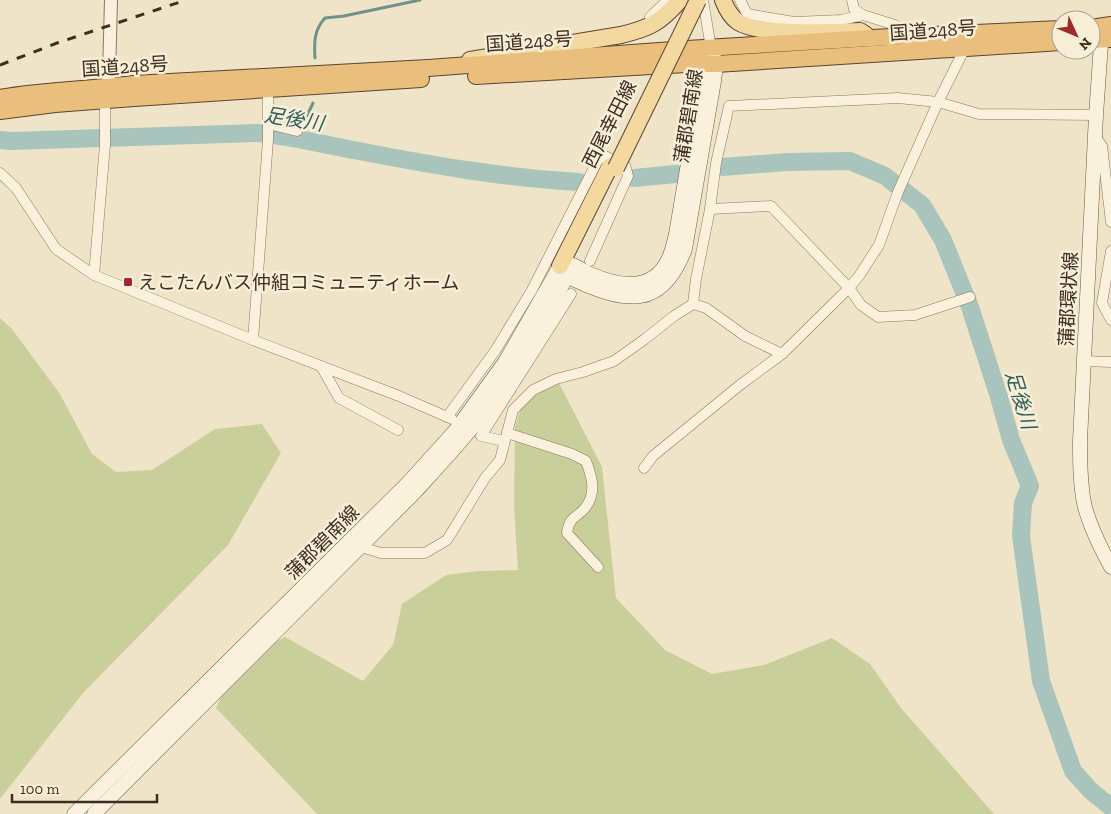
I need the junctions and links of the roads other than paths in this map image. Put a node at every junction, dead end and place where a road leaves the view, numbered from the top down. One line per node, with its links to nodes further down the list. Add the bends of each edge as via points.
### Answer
1 (111, 0): 18 (street, via 109,76)
2 (668, 0): 7 (street)
3 (680, 0): 16 (main road, via 667,15 640,30)
4 (852, 0): 6 (street, via 854,9)
5 (711, 1): 6 (street, via 747,14 794,22 841,20); 10 (main road, via 737,21 760,30 860,31); 12 (street); 31 (main road, 西尾幸田線, via 613,167)
6 (862, 15): 9 (street, via 895,25)
7 (650, 17)
8 (1051, 30): 9 (highway, 国道248号)
9 (906, 37): 10 (highway, 国道248号)
10 (871, 38): 12 (highway, 国道248号)
11 (1051, 43): 13 (highway, 国道248号)
12 (711, 48): 15 (main road, 蒲郡碧南線); 16 (highway, 国道248号)
13 (965, 48): 15 (highway, 国道248号); 20 (street)
14 (1099, 60): 22 (main road, 蒲郡環状線)
15 (711, 64): 17 (highway, 国道248号); 31 (main road, 蒲郡碧南線, via 685,249 678,267 656,291 635,298 606,293)
16 (428, 68): 18 (highway, 国道248号, via 133,84)
17 (268, 90): 18 (highway, 国道248号); 23 (street)
18 (105, 94): 19 (highway, 国道248号, via 53,91); 21 (highway, 国道248号); 32 (street, via 105,137)
19 (0, 98)
20 (938, 102): 22 (street, via 979,114); 27 (street, via 898,98 729,106); 33 (street, via 898,192 879,245)
21 (0, 111)
22 (1096, 115): 25 (main road, 蒲郡環状線)
23 (268, 127): 24 (street); 38 (street)
24 (297, 131)
25 (1095, 135): 28 (street, via 1102,146); 40 (main road, 蒲郡環状線)
26 (0, 173): 32 (street, via 16,188 56,249)
27 (710, 209): 33 (street, via 771,206); 36 (street)
28 (1111, 222)
29 (1111, 251): 37 (street, via 1102,303)
30 (590, 261): 42 (street, via 628,176 625,165 605,156 598,160 532,290 496,351 449,418)
31 (567, 269): 46 (main road, 蒲郡碧南線, via 547,314 483,413 415,492); 49 (main road, 蒲郡碧南線, via 455,431 408,483)
32 (94, 275): 38 (street)
33 (849, 288): 35 (street, via 861,305 878,317 915,316); 39 (street)
34 (572, 294): 44 (street, via 481,436)
35 (967, 298)
36 (694, 304): 39 (street, via 706,308 745,336); 44 (street, via 614,361 533,390 513,410)
37 (1111, 320)
38 (253, 340): 42 (street)
39 (782, 354): 45 (street, via 653,456)
40 (1083, 361): 41 (street); 48 (main road, 蒲郡環状線, via 1081,485 1085,505)
41 (1111, 362)
42 (321, 366): 43 (street, via 340,398)
43 (398, 430)
44 (506, 437): 46 (street, via 500,460 447,540 426,553 381,553); 47 (street, via 572,454 586,461 592,476 593,495 585,509 573,517 566,533)
45 (644, 468)
46 (360, 547): 50 (main road, 蒲郡碧南線)
47 (598, 566)
48 (1111, 567)
49 (74, 814)
50 (94, 814)

